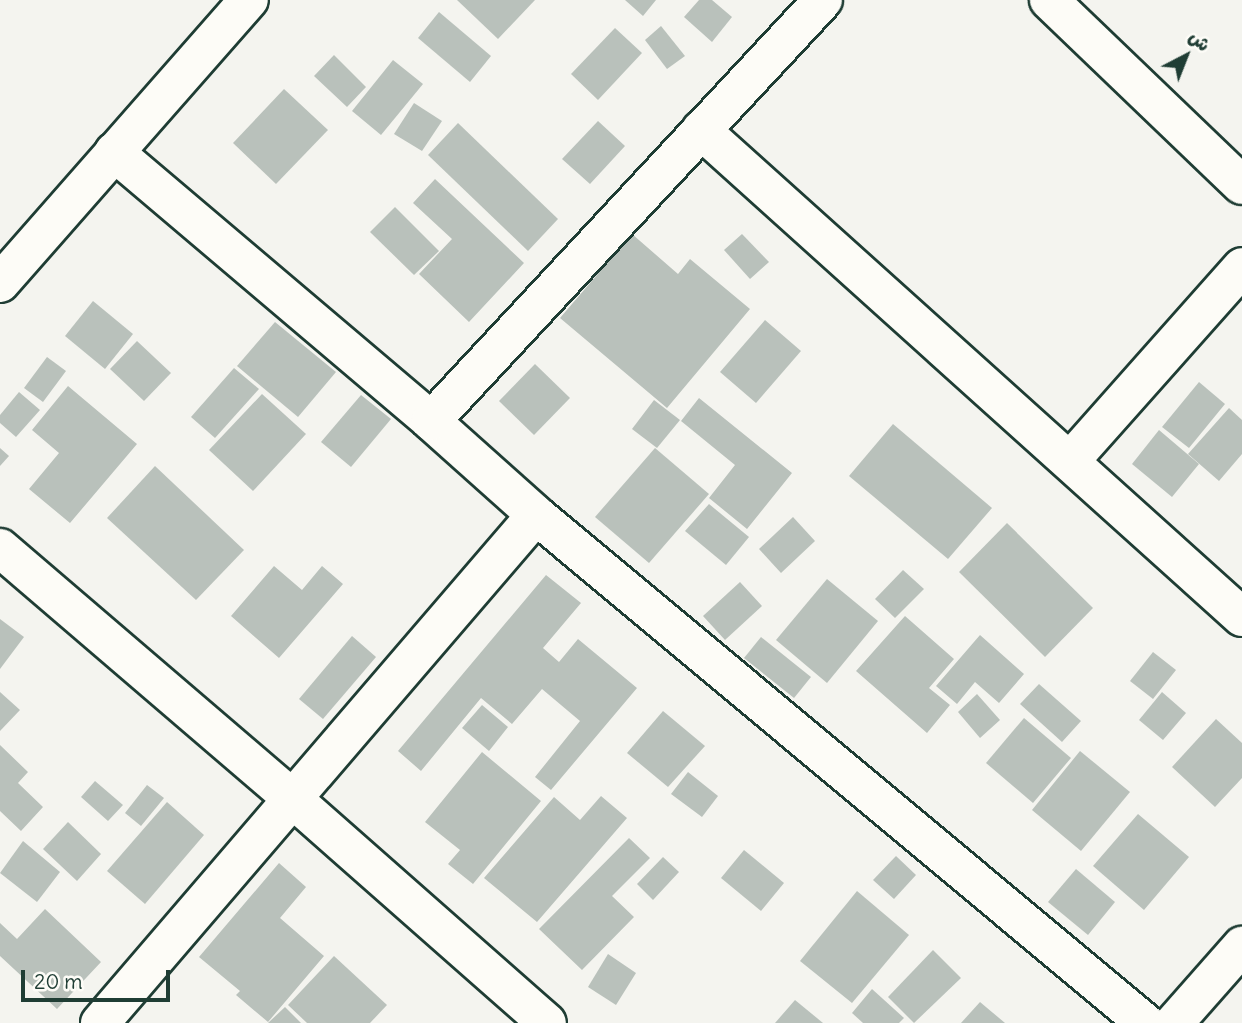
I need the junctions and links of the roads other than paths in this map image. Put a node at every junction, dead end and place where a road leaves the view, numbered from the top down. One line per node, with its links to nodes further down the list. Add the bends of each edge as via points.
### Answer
1 (248, 0): 5 (street)
2 (823, 0): 4 (street)
3 (1049, 0): 6 (street)
4 (701, 130): 9 (street); 10 (street)
5 (114, 152): 8 (street); 9 (street)
6 (1242, 185)
7 (1242, 267): 10 (street)
8 (0, 283)
9 (432, 421): 11 (street)
10 (1070, 461): 13 (street)
11 (536, 515): 14 (street); 18 (street)
12 (0, 548): 14 (street)
13 (1242, 617)
14 (294, 800): 16 (street); 17 (street)
15 (1242, 946): 19 (street)
16 (100, 1023)
17 (547, 1023)
18 (1145, 1023)
19 (1174, 1023)

